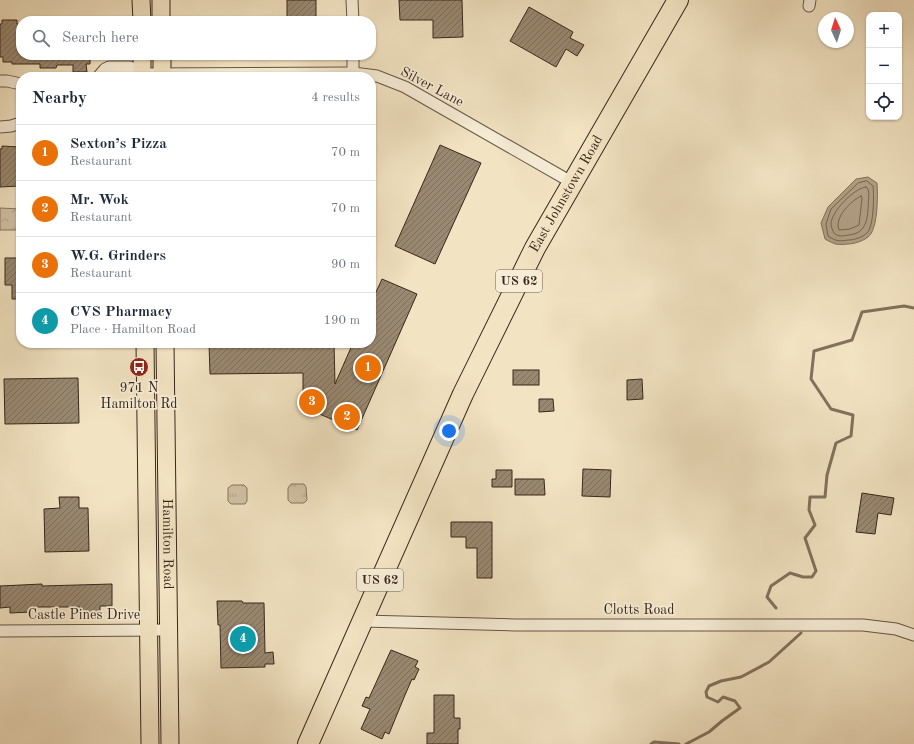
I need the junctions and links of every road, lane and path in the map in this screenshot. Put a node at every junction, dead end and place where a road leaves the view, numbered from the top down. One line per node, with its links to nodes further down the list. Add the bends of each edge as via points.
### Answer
1 (141, 0): 5 (main road)
2 (161, 0): 6 (main road)
3 (352, 0): 7 (street)
4 (678, 0): 21 (highway, East Johnstown Road / US 62)
5 (142, 16)
6 (161, 16)
7 (353, 16)
8 (141, 60): 13 (main road)
9 (162, 60): 14 (main road)
10 (353, 60): 15 (street)
11 (103, 72): 12 (street, via 109,67 130,67)
12 (134, 72)
13 (138, 72)
14 (162, 72)
15 (353, 72)
16 (376, 76): 21 (street, Silver Lane, via 405,87)
17 (0, 81): 18 (street)
18 (16, 83)
19 (16, 125): 20 (street)
20 (0, 127)
21 (573, 183): 24 (highway, East Johnstown Road / US 62, via 535,248 463,394)
22 (145, 348): 25 (main road, Hamilton Road)
23 (165, 348): 26 (main road, Hamilton Road)
24 (363, 621): 28 (street, Clotts Road, via 515,625 863,625 896,629); 31 (highway, East Johnstown Road / US 62)
25 (149, 630): 26 (street, Castle Pines Drive); 27 (street, Castle Pines Drive); 29 (main road, Hamilton Road)
26 (168, 630): 30 (main road, Hamilton Road)
27 (0, 631)
28 (914, 635)
29 (150, 744)
30 (170, 744)
31 (308, 744)

